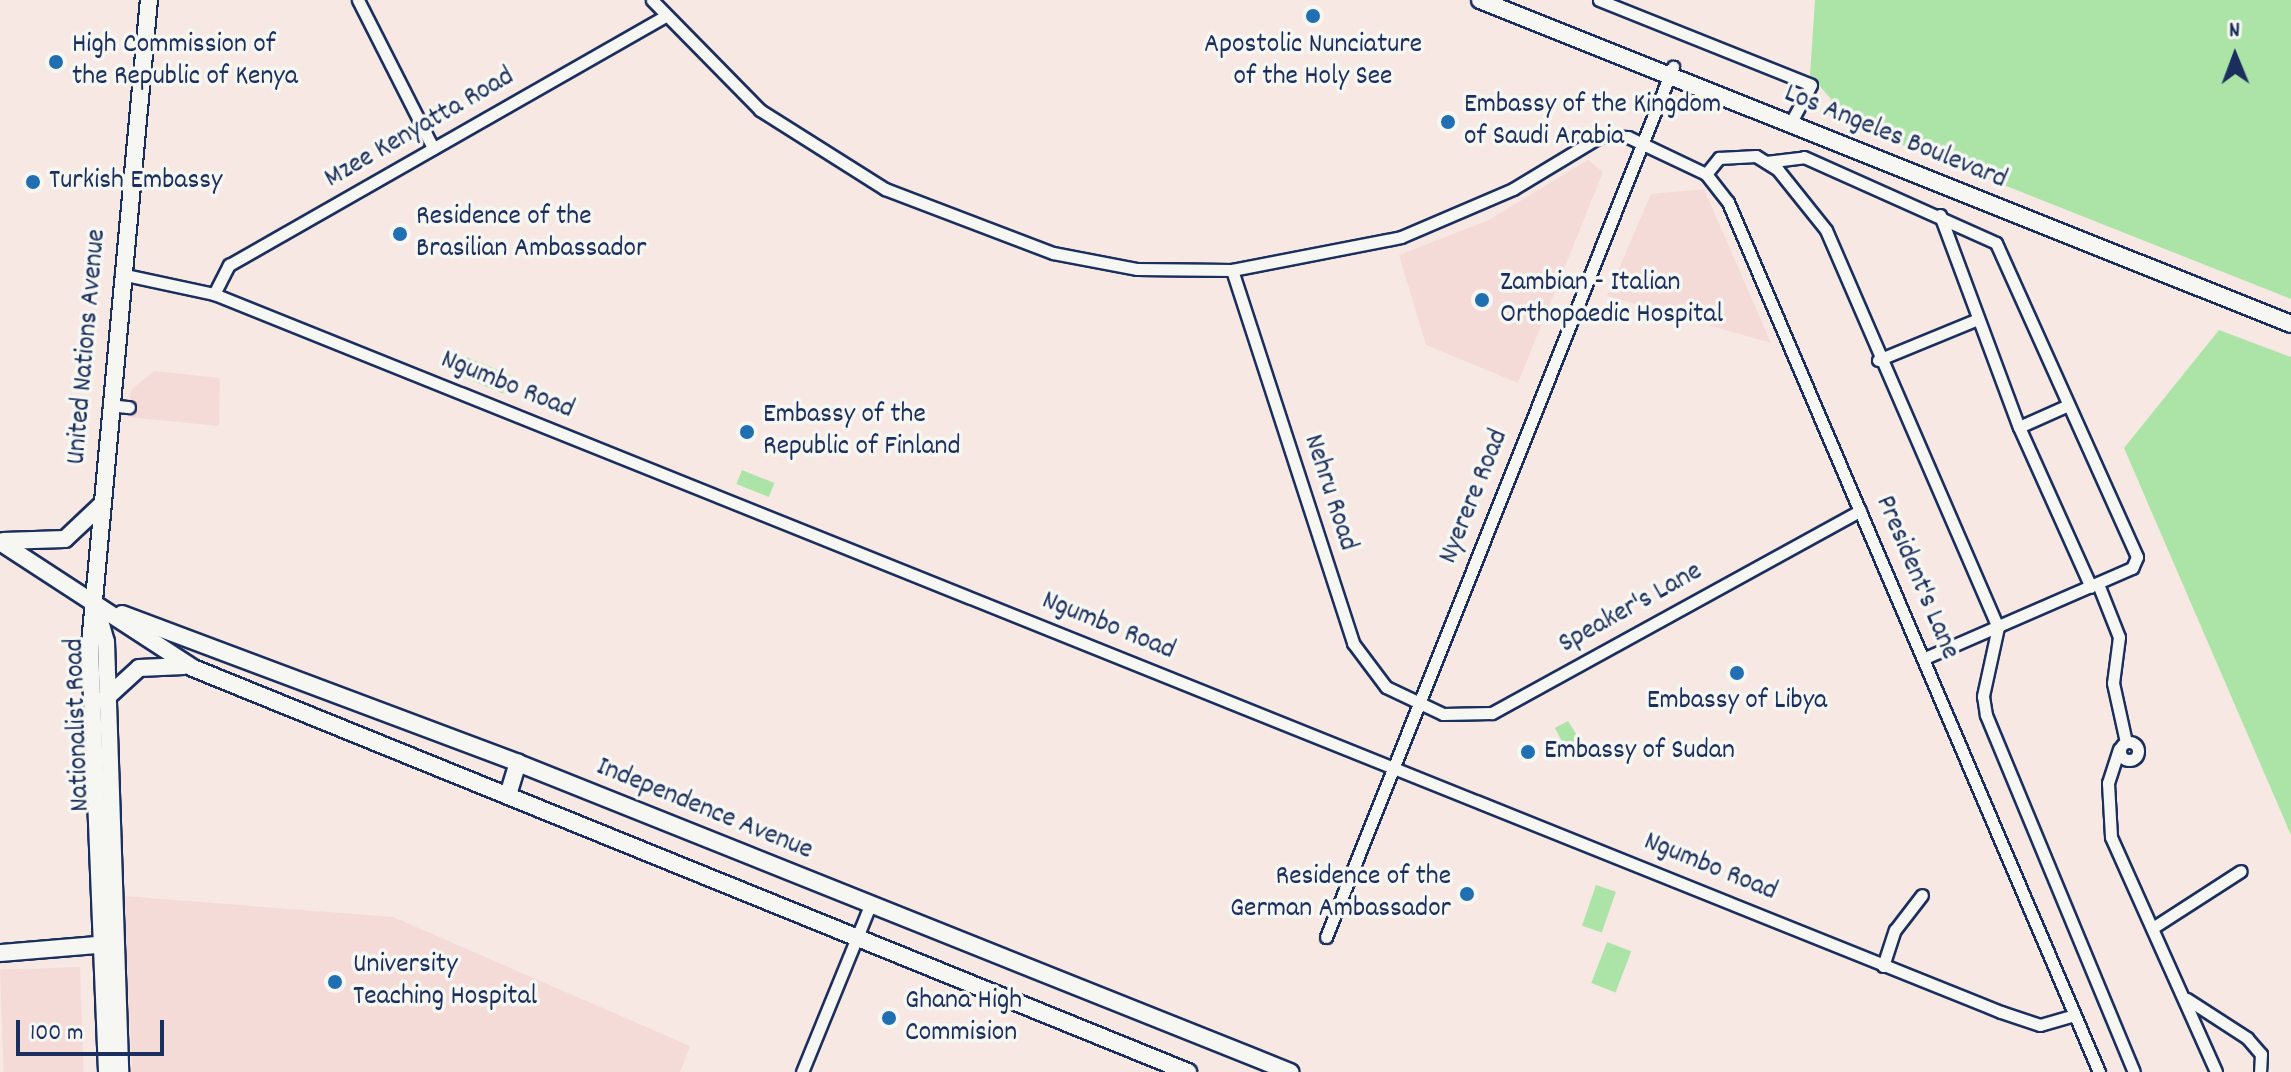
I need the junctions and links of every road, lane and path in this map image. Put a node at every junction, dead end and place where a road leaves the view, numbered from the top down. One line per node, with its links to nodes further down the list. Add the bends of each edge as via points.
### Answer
1 (149, 0): 16 (main road, United Nations Avenue)
2 (358, 0): 11 (street)
3 (652, 0): 7 (street, President's Lane)
4 (1480, 0): 8 (main road, Los Angeles Boulevard)
5 (1507, 0): 8 (main road, Los Angeles Boulevard)
6 (1599, 0): 9 (street, via 1811,85)
7 (663, 17): 11 (street, Mzee Kenyatta Road); 15 (street, President's Lane, via 760,110 885,189 1053,253 1137,269)
8 (1671, 71): 9 (main road, Los Angeles Boulevard); 10 (street, Nyerere Road)
9 (1792, 120): 18 (main road, Los Angeles Boulevard); 20 (main road, Los Angeles Boulevard)
10 (1643, 143): 13 (street, President's Lane); 15 (street, President's Lane, via 1601,136 1513,189 1401,237); 35 (street, Nyerere Road)
11 (433, 148): 17 (street, Mzee Kenyatta Road, via 229,265)
12 (1766, 162): 13 (street, via 1727,156); 14 (street, via 1804,157); 21 (street, via 1826,230)
13 (1706, 174): 27 (street, President's Lane, via 1728,202)
14 (1940, 215): 19 (street); 23 (street, via 1996,243)
15 (1232, 270): 35 (street, Nehru Road, via 1353,643 1376,679)
16 (121, 274): 17 (street, Ngumbo Road); 22 (main road, United Nations Avenue)
17 (214, 294): 38 (street, Ngumbo Road)
18 (2291, 314)
19 (1978, 319): 21 (street); 25 (street)
20 (2291, 324)
21 (1878, 360): 31 (street)
22 (109, 405): 24 (street); 26 (main road, United Nations Avenue)
23 (2066, 406): 25 (street); 29 (street, via 2137,557 2132,568)
24 (129, 407)
25 (2019, 427): 29 (street)
26 (100, 506): 28 (main road, via 65,539); 30 (main road, United Nations Avenue)
27 (1860, 511): 32 (street, President's Lane); 35 (street, Speaker's Lane, via 1492,713 1461,718)
28 (0, 541): 30 (main road, Independence Avenue)
29 (2094, 585): 31 (street); 36 (street, via 2119,637 2113,683)
30 (95, 604): 33 (main road, Independence Avenue); 34 (main road, Nationalist Road, via 106,642); 37 (main road, Independence Avenue); 47 (main road, Nationalist Road, via 90,644)
31 (1998, 627): 32 (street); 58 (street, via 1983,696 1986,715)
32 (1925, 658): 51 (street, President's Lane)
33 (193, 668): 34 (main road, via 163,662 139,668); 40 (main road, Independence Avenue)
34 (104, 700): 47 (main road, Nationalist Road)
35 (1419, 705): 38 (street, Nyerere Road)
36 (2123, 745): 39 (street); 39 (street, via 2138,748)
37 (518, 763): 40 (main road); 43 (main road, Independence Avenue)
38 (1392, 771): 46 (street, Nyerere Road); 49 (street, Ngumbo Road)
39 (2108, 783): 44 (street, via 2111,837)
40 (508, 795): 45 (main road, Independence Avenue)
41 (2241, 871): 44 (street)
42 (1922, 895): 49 (street, via 1895,930)
43 (870, 905): 45 (street); 52 (main road, Independence Avenue)
44 (2154, 927): 50 (street)
45 (857, 936): 55 (street); 56 (main road, Independence Avenue)
46 (1326, 937)
47 (107, 944): 48 (main road); 53 (main road, Nationalist Road); 54 (main road, Nationalist Road)
48 (0, 953)
49 (1883, 966): 51 (street, Ngumbo Road, via 2027,1022 2050,1024)
50 (2187, 999): 59 (street); 60 (street, via 2247,1038 2261,1054)
51 (2075, 1015): 57 (street, President's Lane)
52 (1273, 1069)
53 (107, 1072)
54 (120, 1072)
55 (802, 1072)
56 (1188, 1072)
57 (2099, 1072)
58 (2134, 1072)
59 (2216, 1072)
60 (2260, 1072)

